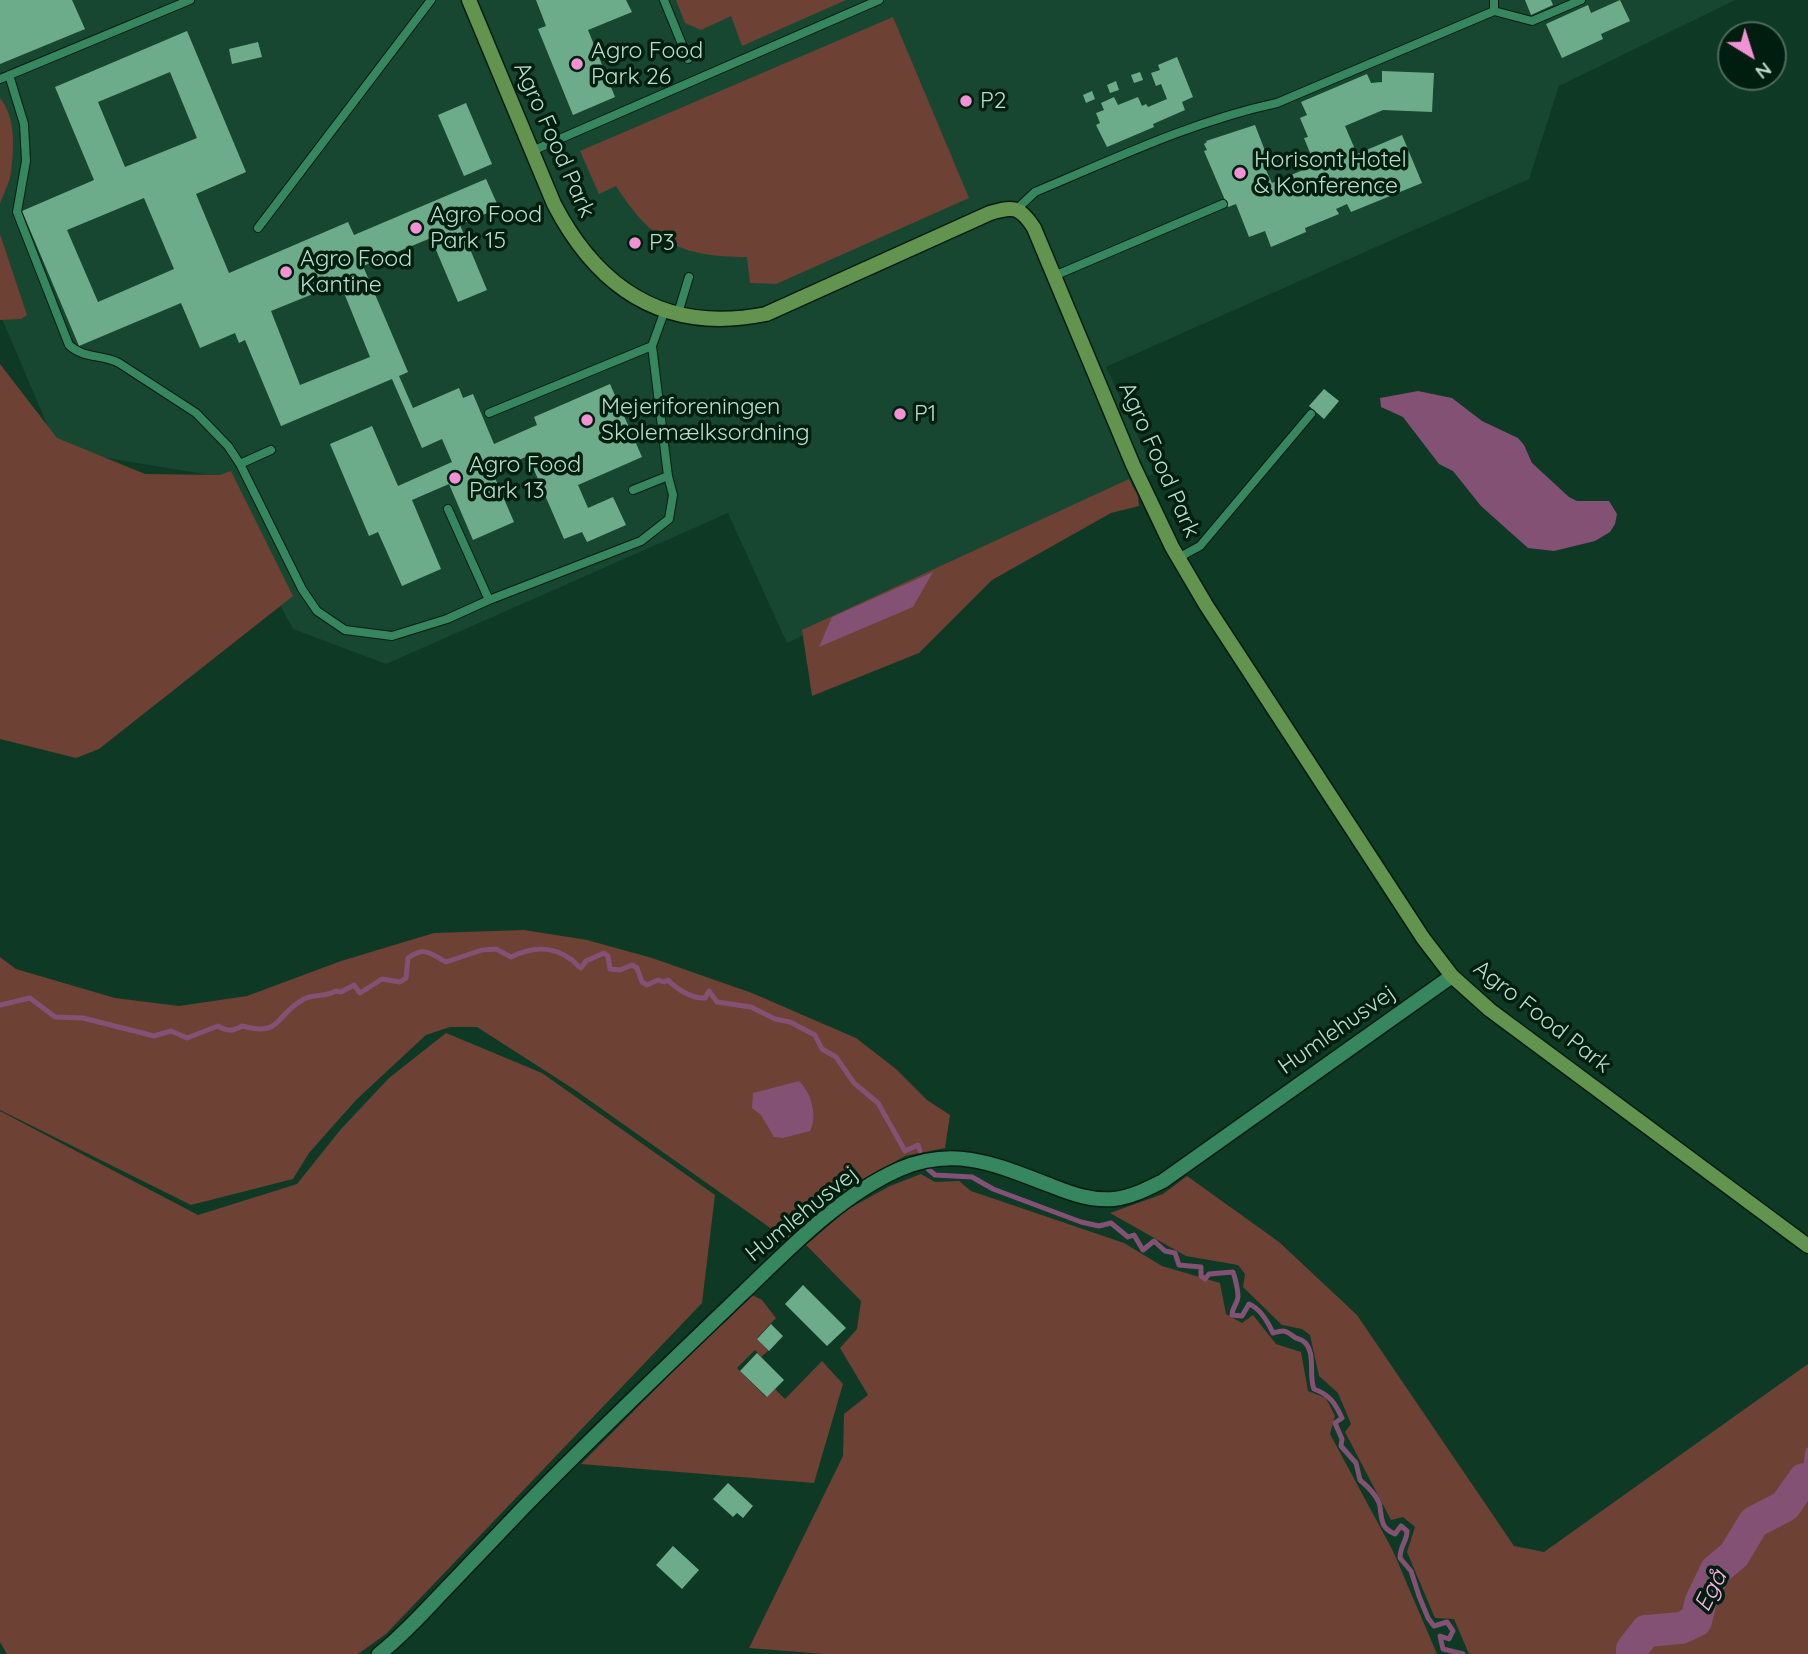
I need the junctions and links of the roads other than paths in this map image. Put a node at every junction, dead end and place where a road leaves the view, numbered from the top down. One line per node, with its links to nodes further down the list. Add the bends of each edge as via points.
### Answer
1 (190, 0): 10 (lane)
2 (431, 0): 15 (lane)
3 (468, 0): 12 (street, Agro Food Park)
4 (664, 0): 9 (lane)
5 (879, 0): 12 (lane)
6 (1494, 0): 8 (lane)
7 (1581, 0): 8 (lane, via 1532,21)
8 (1494, 11): 14 (lane, via 1277,103 1205,123 1035,192)
9 (688, 59)
10 (9, 75): 11 (lane); 23 (lane, via 24,124 26,161 17,212 69,345 84,355 119,363 196,413)
11 (0, 79)
12 (532, 151): 18 (street, Agro Food Park, via 558,212 598,270 625,291)
13 (1223, 204): 16 (lane)
14 (1017, 209): 16 (street, Agro Food Park, via 1034,228); 18 (street, Agro Food Park, via 990,213 766,314 741,320)
15 (258, 228)
16 (1054, 276): 27 (street, Agro Food Park, via 1133,465)
17 (689, 277): 18 (lane)
18 (671, 312): 19 (lane)
19 (652, 346): 20 (lane); 24 (lane)
20 (489, 413)
21 (1311, 414): 27 (lane, via 1200,546)
22 (271, 450): 23 (lane)
23 (240, 464): 28 (lane, via 302,589 317,611 345,630 392,636)
24 (668, 476): 25 (lane); 28 (lane, via 673,495 669,519 641,541)
25 (633, 490)
26 (448, 509): 28 (lane)
27 (1178, 558): 29 (street, Agro Food Park)
28 (489, 600)
29 (1452, 976): 30 (street, Agro Food Park, via 1490,1010); 31 (street, Humlehusvej, via 1163,1181 1140,1192 1114,1199 1093,1198 967,1158 931,1159 880,1179 798,1241)
30 (1808, 1246)
31 (379, 1654)

